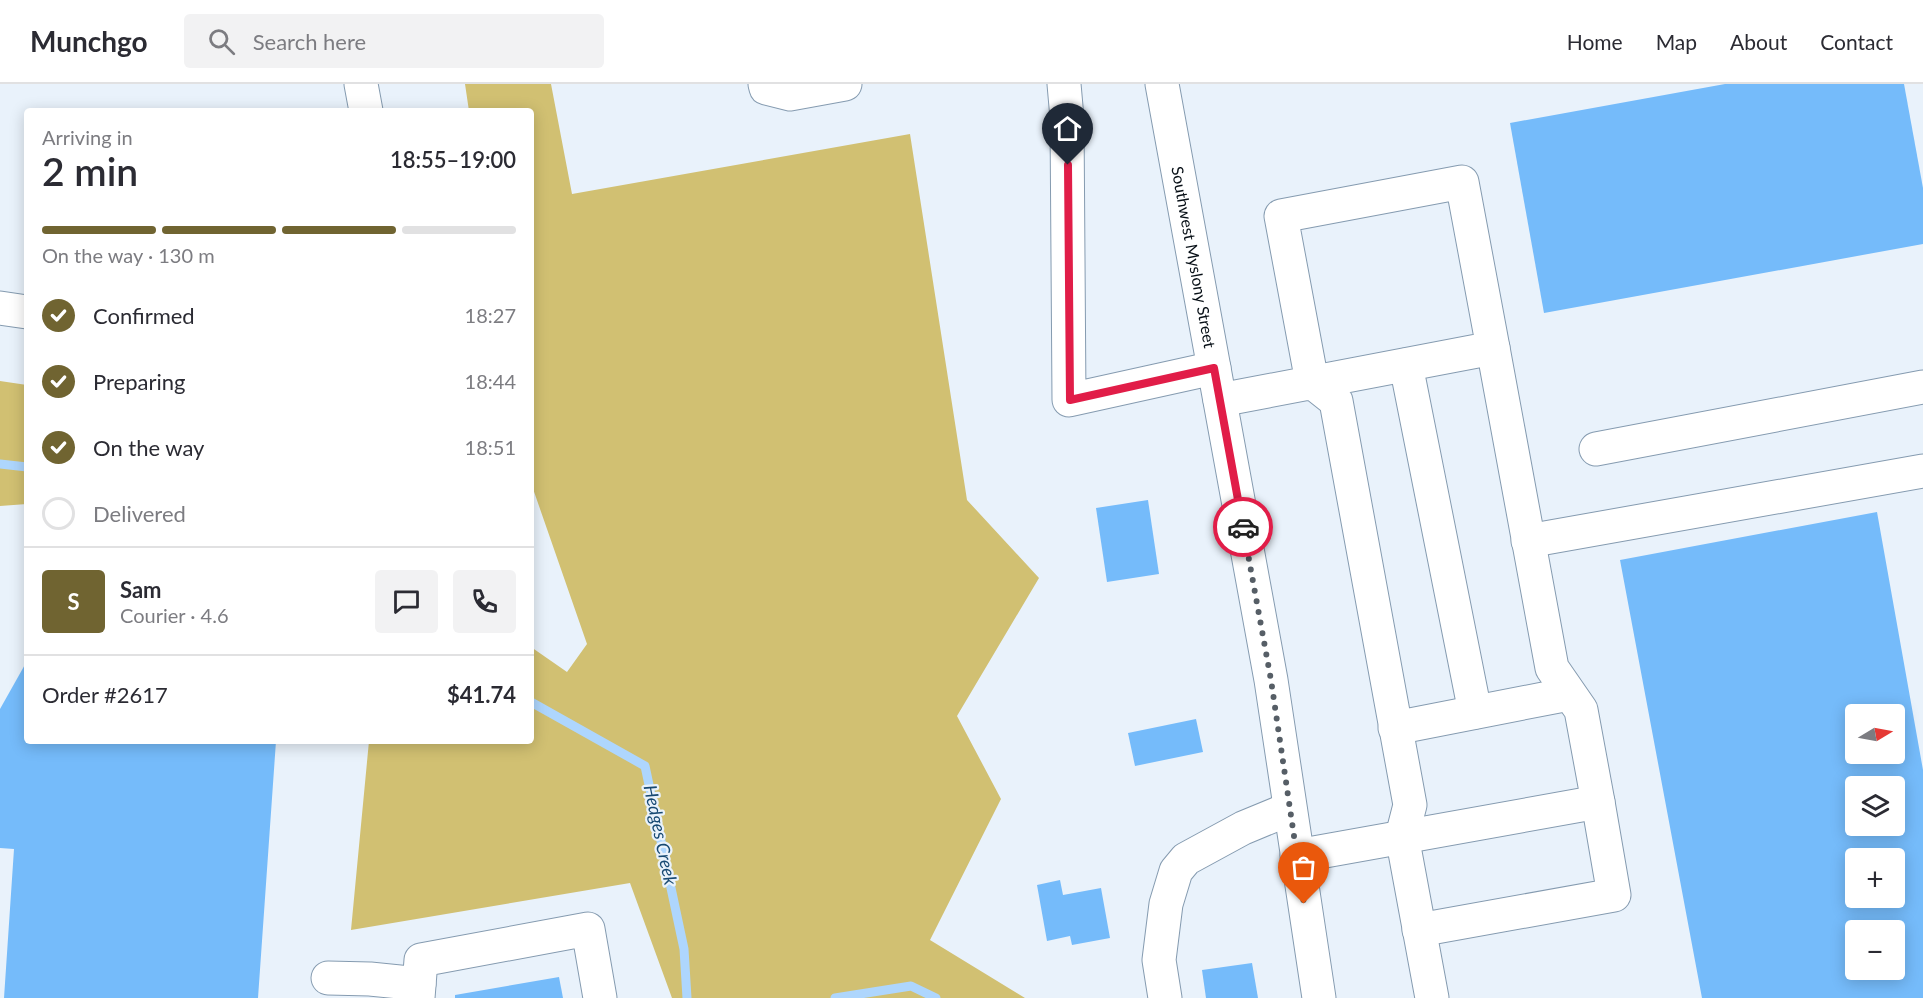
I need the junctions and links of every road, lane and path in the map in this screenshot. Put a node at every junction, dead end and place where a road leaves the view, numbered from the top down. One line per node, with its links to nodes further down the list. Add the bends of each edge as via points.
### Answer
1 (361, 84): 6 (street)
2 (765, 84): 3 (street, via 766,88 790,94)
3 (844, 84)
4 (1064, 84): 12 (street, via 1070,400)
5 (1162, 84): 12 (street, Southwest Myslony Street)
6 (365, 108)
7 (0, 308): 8 (street)
8 (24, 312)
9 (1493, 348): 10 (street); 11 (street, via 1462,182 1281,216); 16 (street)
10 (1406, 364): 11 (street); 18 (street)
11 (1312, 382): 12 (street); 19 (street, via 1336,401)
12 (1217, 384): 21 (street, Southwest Myslony Street, via 1271,680)
13 (1923, 387): 14 (street)
14 (1596, 449)
15 (1923, 471): 16 (street)
16 (1528, 542): 17 (street, via 1552,668)
17 (1569, 693): 18 (street); 20 (street, via 1581,710)
18 (1475, 712): 19 (street)
19 (1395, 728): 22 (street, via 1410,805)
20 (1598, 802): 22 (street); 24 (street, via 1614,895)
21 (1289, 809): 23 (street, Southwest Myslony Street); 28 (street, via 1186,859 1176,871 1166,904 1159,960)
22 (1402, 836): 23 (street); 24 (street)
23 (1296, 856): 29 (street, Southwest Myslony Street)
24 (1419, 930): 30 (street)
25 (328, 978): 26 (street, via 370,979)
26 (419, 991): 27 (street, via 421,960 588,929)
27 (600, 998)
28 (1165, 998)
29 (1319, 998)
30 (1432, 998)

